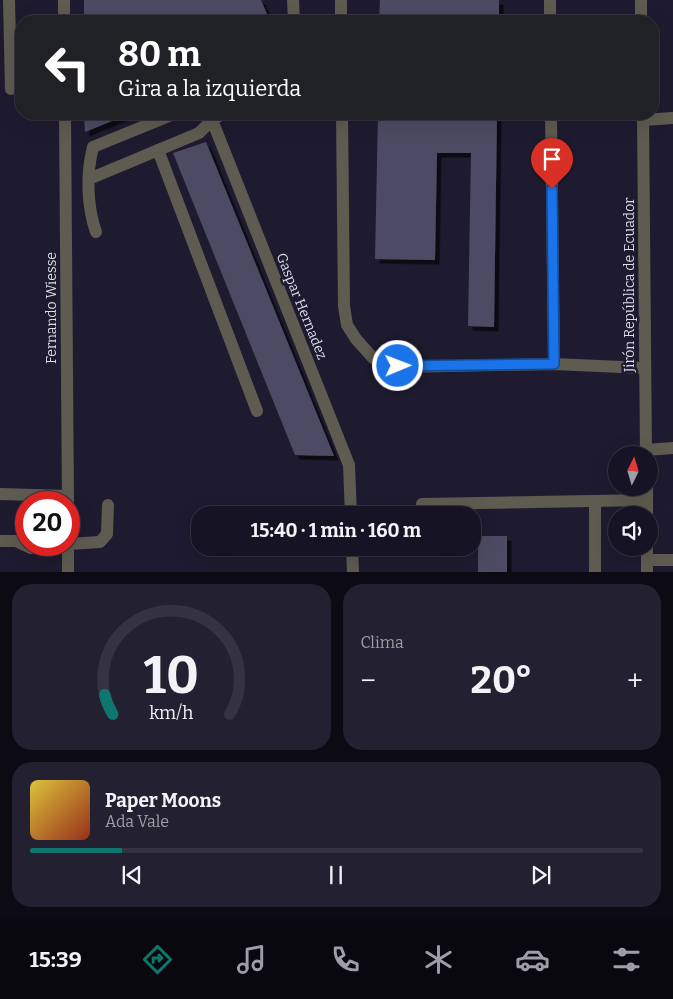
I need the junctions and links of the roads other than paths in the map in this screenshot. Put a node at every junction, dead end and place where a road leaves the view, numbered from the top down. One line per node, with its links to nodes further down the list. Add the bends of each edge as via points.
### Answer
1 (9, 0): 12 (street)
2 (64, 0): 7 (street)
3 (293, 0): 8 (street)
4 (341, 0): 9 (street)
5 (550, 0): 10 (street)
6 (641, 0): 11 (street)
7 (64, 15)
8 (294, 15)
9 (341, 15)
10 (550, 15)
11 (641, 15)
12 (11, 89)
13 (659, 118): 14 (street)
14 (673, 118)
15 (65, 120): 31 (street, Fernando Wiesse)
16 (159, 120): 23 (street, via 95,145)
17 (209, 120): 22 (street, via 199,133)
18 (214, 120): 38 (street, Gaspar Hernadez, via 349,464)
19 (342, 120): 25 (street, via 344,306 347,325 372,358 398,366)
20 (551, 120): 25 (street)
21 (642, 120): 26 (street, Jirón República de Ecuador)
22 (158, 150): 23 (street); 27 (street)
23 (89, 179): 24 (street, via 90,215)
24 (96, 232)
25 (554, 364): 26 (street)
26 (644, 368): 28 (street, Jirón República de Ecuador)
27 (257, 411)
28 (646, 446)
29 (673, 448): 30 (street)
30 (658, 450)
31 (68, 491)
32 (0, 494): 33 (street)
33 (15, 495)
34 (632, 496): 35 (street)
35 (595, 501): 36 (street); 48 (street)
36 (422, 504)
37 (108, 506): 41 (street, via 107,534 100,542)
38 (351, 506)
39 (0, 541): 40 (street)
40 (15, 541)
41 (80, 544)
42 (68, 556): 46 (street)
43 (352, 556): 47 (street)
44 (647, 560): 45 (street)
45 (673, 560)
46 (68, 572)
47 (353, 572)
48 (594, 572)

